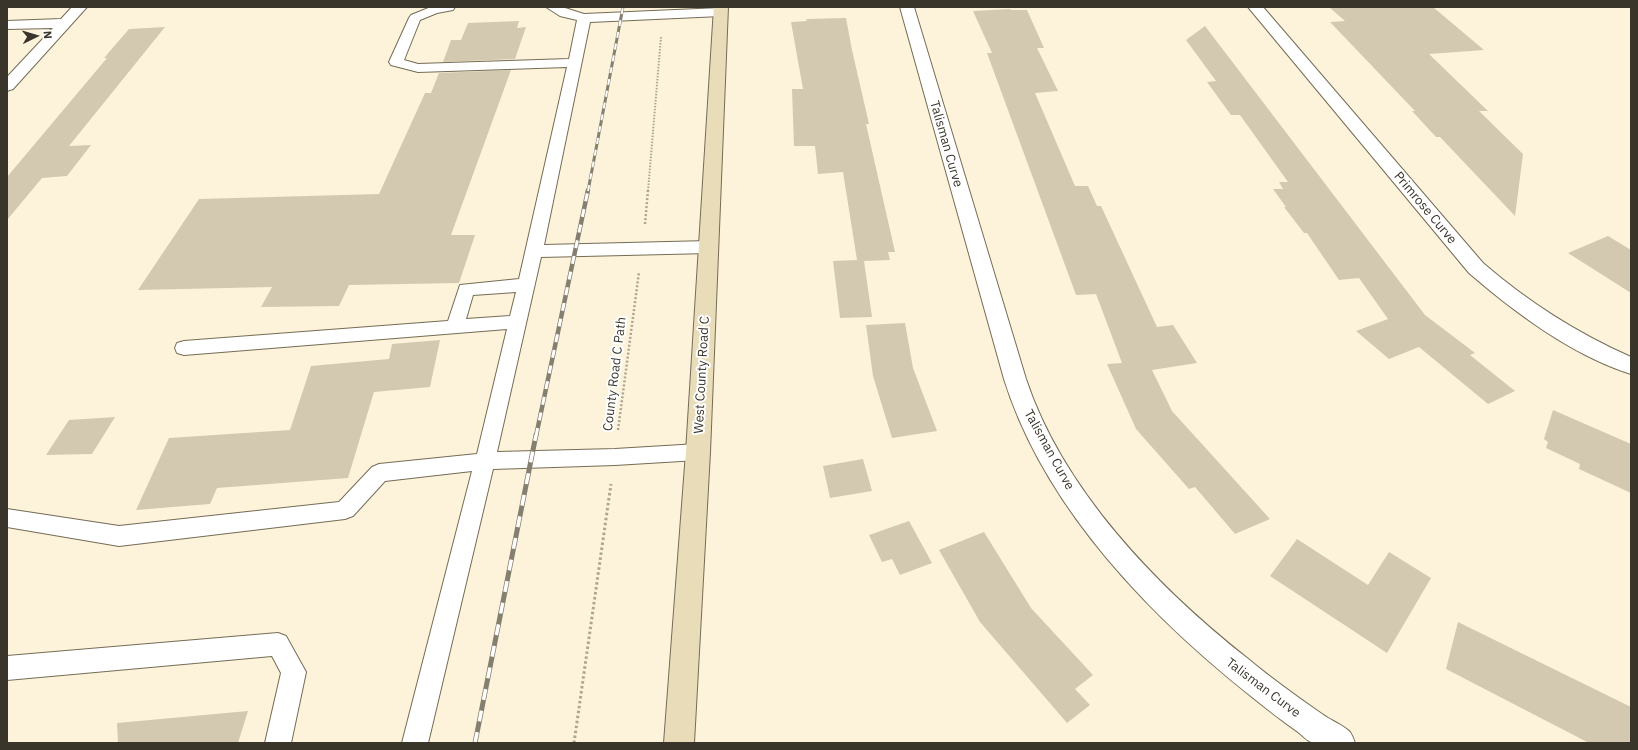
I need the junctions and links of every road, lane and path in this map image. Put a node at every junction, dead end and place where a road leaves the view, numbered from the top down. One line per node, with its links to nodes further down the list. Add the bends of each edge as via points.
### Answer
1 (80, 7): 9 (street)
2 (449, 7): 11 (lane, via 415,18 396,62 418,68)
3 (552, 7): 8 (lane)
4 (907, 7): 30 (street, Talisman Curve, via 1010,365 1030,421 1060,475 1100,533 1162,602 1229,663 1321,732)
5 (1255, 7): 20 (street, Primrose Curve, via 1476,268 1547,324 1595,351)
6 (721, 10): 7 (lane); 13 (main road, West County Road C)
7 (661, 15): 8 (lane); 14 (path, County Road C Path, via 651,164)
8 (584, 18): 11 (lane)
9 (64, 23): 10 (street); 12 (street)
10 (7, 26)
11 (574, 63): 15 (lane)
12 (7, 86)
13 (709, 247): 14 (lane); 21 (main road, West County Road C)
14 (642, 249): 15 (lane); 22 (path, County Road C Path)
15 (534, 251): 16 (lane)
16 (526, 285): 17 (lane); 18 (lane, via 466,289)
17 (517, 322): 18 (lane); 23 (lane)
18 (455, 327): 19 (lane)
19 (184, 348)
20 (1631, 366)
21 (698, 452): 22 (lane); 29 (main road, West County Road C)
22 (615, 457): 23 (lane); 28 (path, County Road C Path)
23 (485, 461): 24 (lane, via 379,473 345,510 119,536); 27 (lane)
24 (7, 518)
25 (7, 668): 26 (lane, via 278,644 294,672)
26 (278, 743)
27 (415, 743)
28 (574, 743)
29 (679, 743)
30 (1340, 743)

